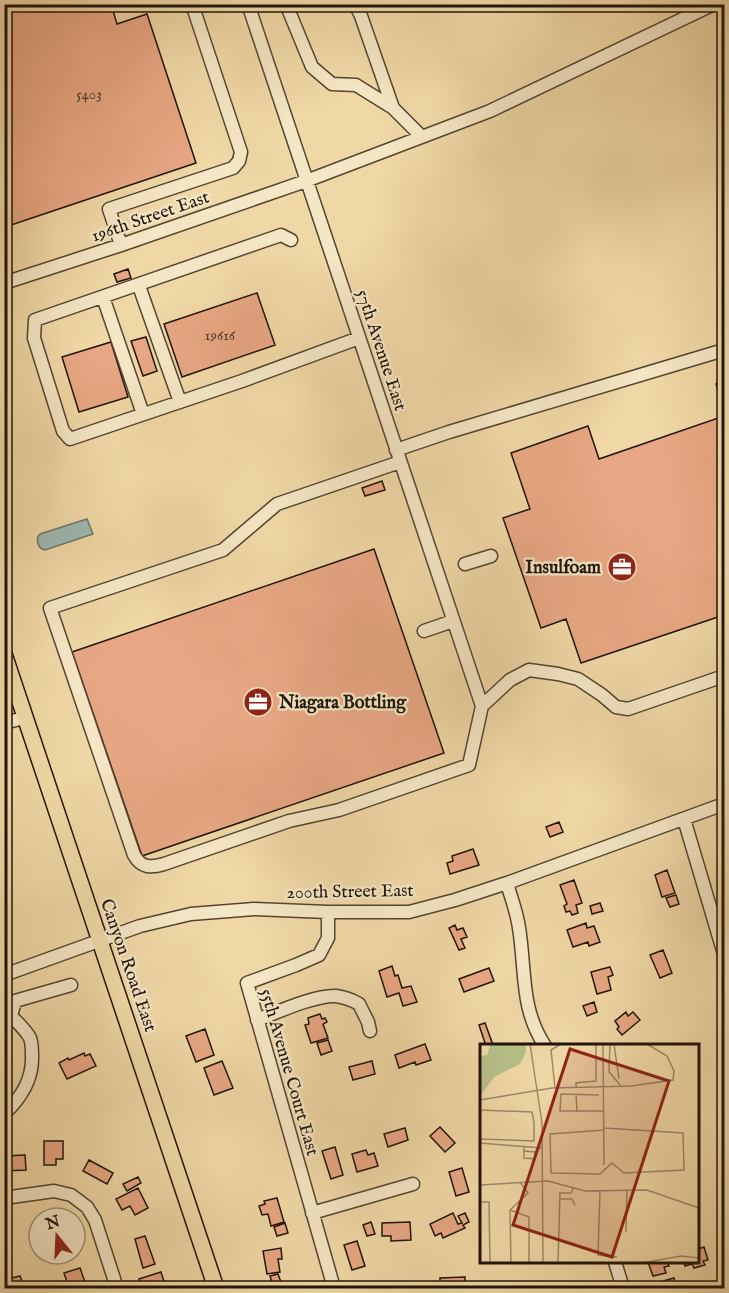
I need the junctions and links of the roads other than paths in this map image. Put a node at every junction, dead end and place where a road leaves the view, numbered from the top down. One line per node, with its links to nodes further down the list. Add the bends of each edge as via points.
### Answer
1 (192, 4): 10 (street, via 241,152 239,161 233,168 109,209)
2 (248, 4): 8 (street, 57th Avenue East)
3 (286, 4): 6 (street, via 312,67 332,84 356,85)
4 (355, 4): 6 (street)
5 (714, 4): 7 (street, 196th Street East, via 490,111)
6 (393, 108): 7 (street)
7 (421, 136): 8 (street, 196th Street East)
8 (306, 181): 10 (street, 196th Street East); 14 (street, 57th Avenue East)
9 (291, 240): 12 (street, via 281,235)
10 (121, 245): 11 (street, 196th Street East)
11 (4, 283)
12 (139, 285): 13 (street); 16 (street)
13 (103, 297): 17 (street); 17 (street, via 35,320 34,338 63,431 70,439)
14 (359, 338): 16 (street); 18 (street, 57th Avenue East)
15 (724, 350): 18 (street, via 472,425)
16 (180, 402): 17 (street)
17 (143, 414)
18 (398, 456): 21 (street, 57th Avenue East); 25 (street, via 277,504 223,550 51,608 134,855 149,867 164,864 469,765)
19 (491, 556): 20 (street)
20 (465, 564)
21 (453, 621): 22 (street); 25 (street, 57th Avenue East)
22 (424, 631)
23 (4, 654): 26 (main road, Canyon Road East)
24 (724, 676): 25 (street, via 628,709 616,707 578,679 529,670 510,680)
25 (482, 706)
26 (24, 718): 27 (street); 34 (main road, Canyon Road East)
27 (4, 723)
28 (4, 791): 29 (street)
29 (4, 804)
30 (724, 804): 31 (street, 200th Street East)
31 (684, 819): 32 (street, 200th Street East); 35 (street)
32 (507, 883): 33 (street, 200th Street East, via 409,912); 41 (street, via 520,930 528,1008)
33 (328, 912): 34 (street, 200th Street East, via 254,909 191,914); 39 (street, 55th Avenue Court East, via 328,938 319,955 247,983)
34 (99, 940): 36 (street, 200th Street East); 47 (main road, Canyon Road East)
35 (724, 954)
36 (4, 975)
37 (71, 985): 38 (street, via 15,1001)
38 (8, 1016): 42 (street, via 30,1037 32,1061 25,1090)
39 (258, 1020): 40 (street, via 321,997 336,996 358,1004); 45 (street, 55th Avenue Court East)
40 (370, 1032)
41 (544, 1044)
42 (4, 1114)
43 (413, 1184): 45 (street)
44 (4, 1198): 48 (street, via 54,1191 76,1198 95,1220)
45 (312, 1213): 49 (street, 55th Avenue Court East)
46 (615, 1263): 50 (street)
47 (214, 1283)
48 (117, 1288)
49 (333, 1288)
50 (623, 1288)

